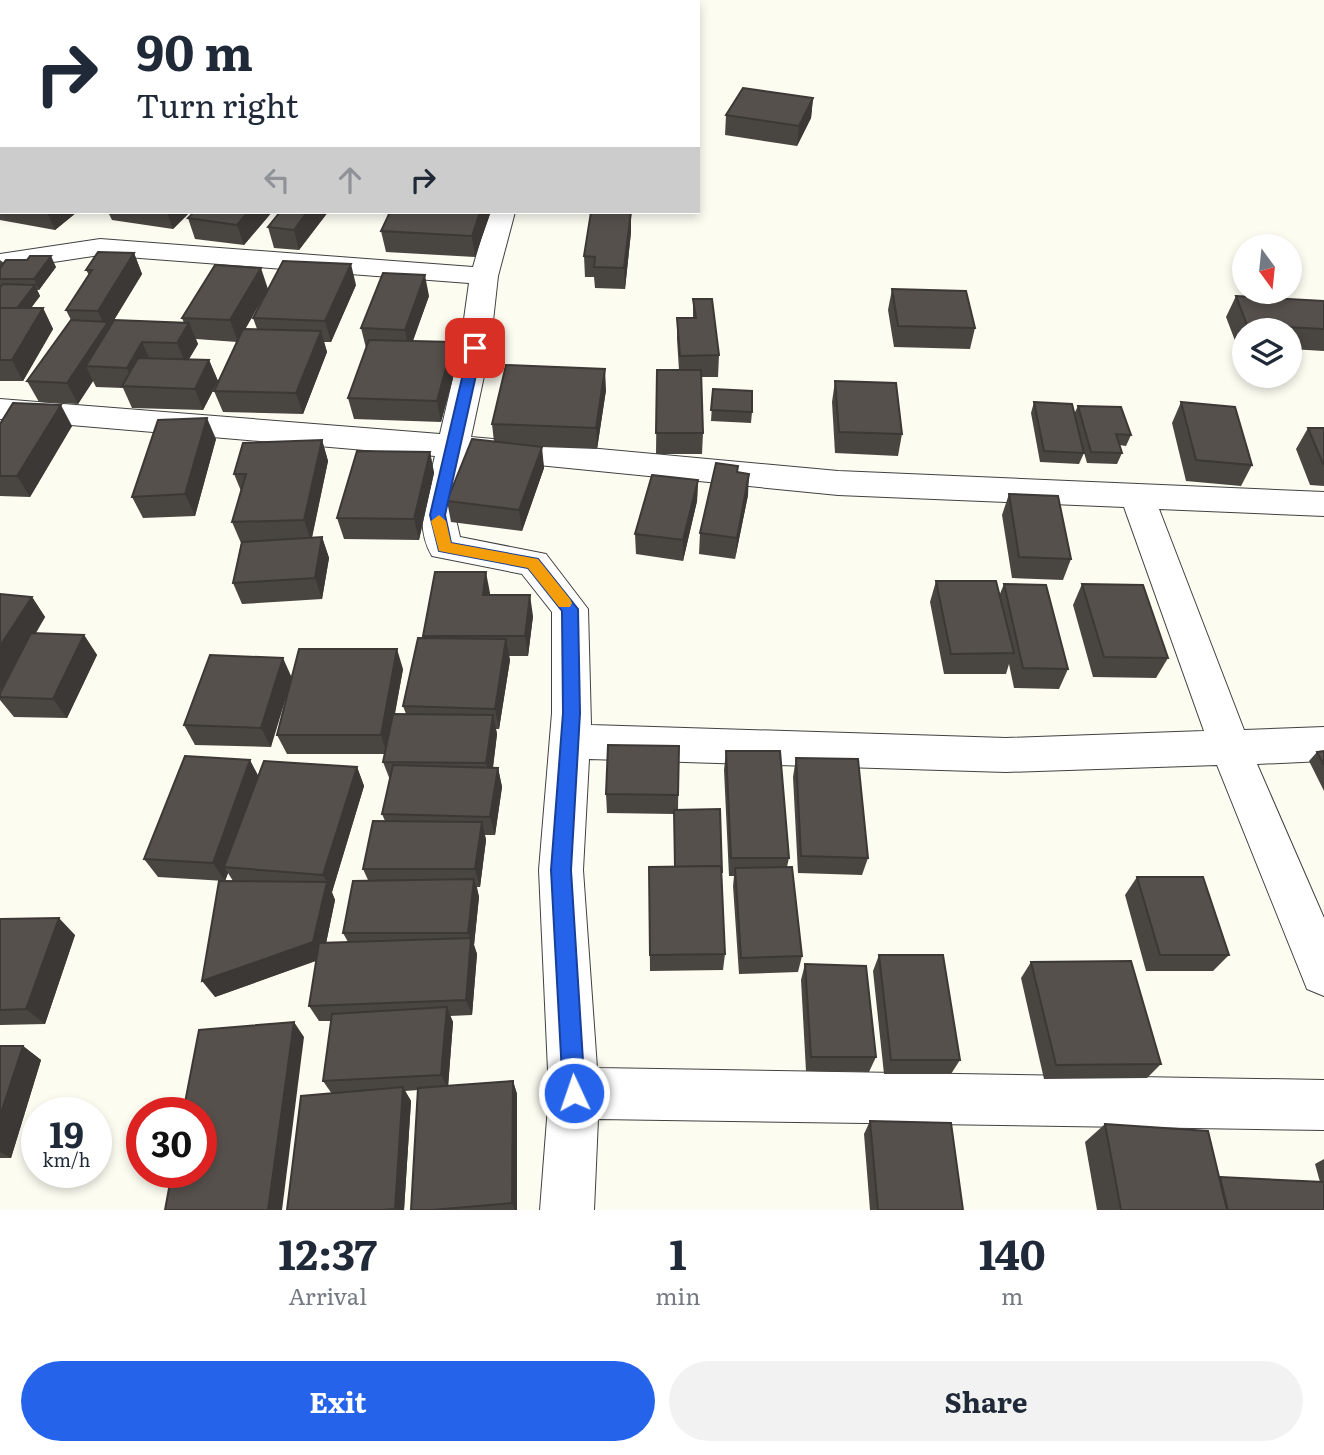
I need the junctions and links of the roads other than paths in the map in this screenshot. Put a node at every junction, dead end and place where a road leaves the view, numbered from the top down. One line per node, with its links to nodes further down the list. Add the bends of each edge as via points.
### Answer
1 (501, 214): 3 (street)
2 (0, 262): 3 (street, via 100,247)
3 (484, 276): 5 (street, via 475,348)
4 (0, 408): 5 (street)
5 (451, 446): 6 (street, via 838,483); 8 (street, via 438,515 444,547 533,563 570,609)
6 (1138, 498): 7 (street); 10 (street)
7 (1324, 504)
8 (570, 741): 10 (street, via 1006,755); 12 (street, via 561,870)
9 (1324, 744): 10 (street)
10 (1230, 747): 11 (street)
11 (1324, 973)
12 (574, 1093): 13 (street); 14 (street)
13 (1324, 1105)
14 (567, 1210)

